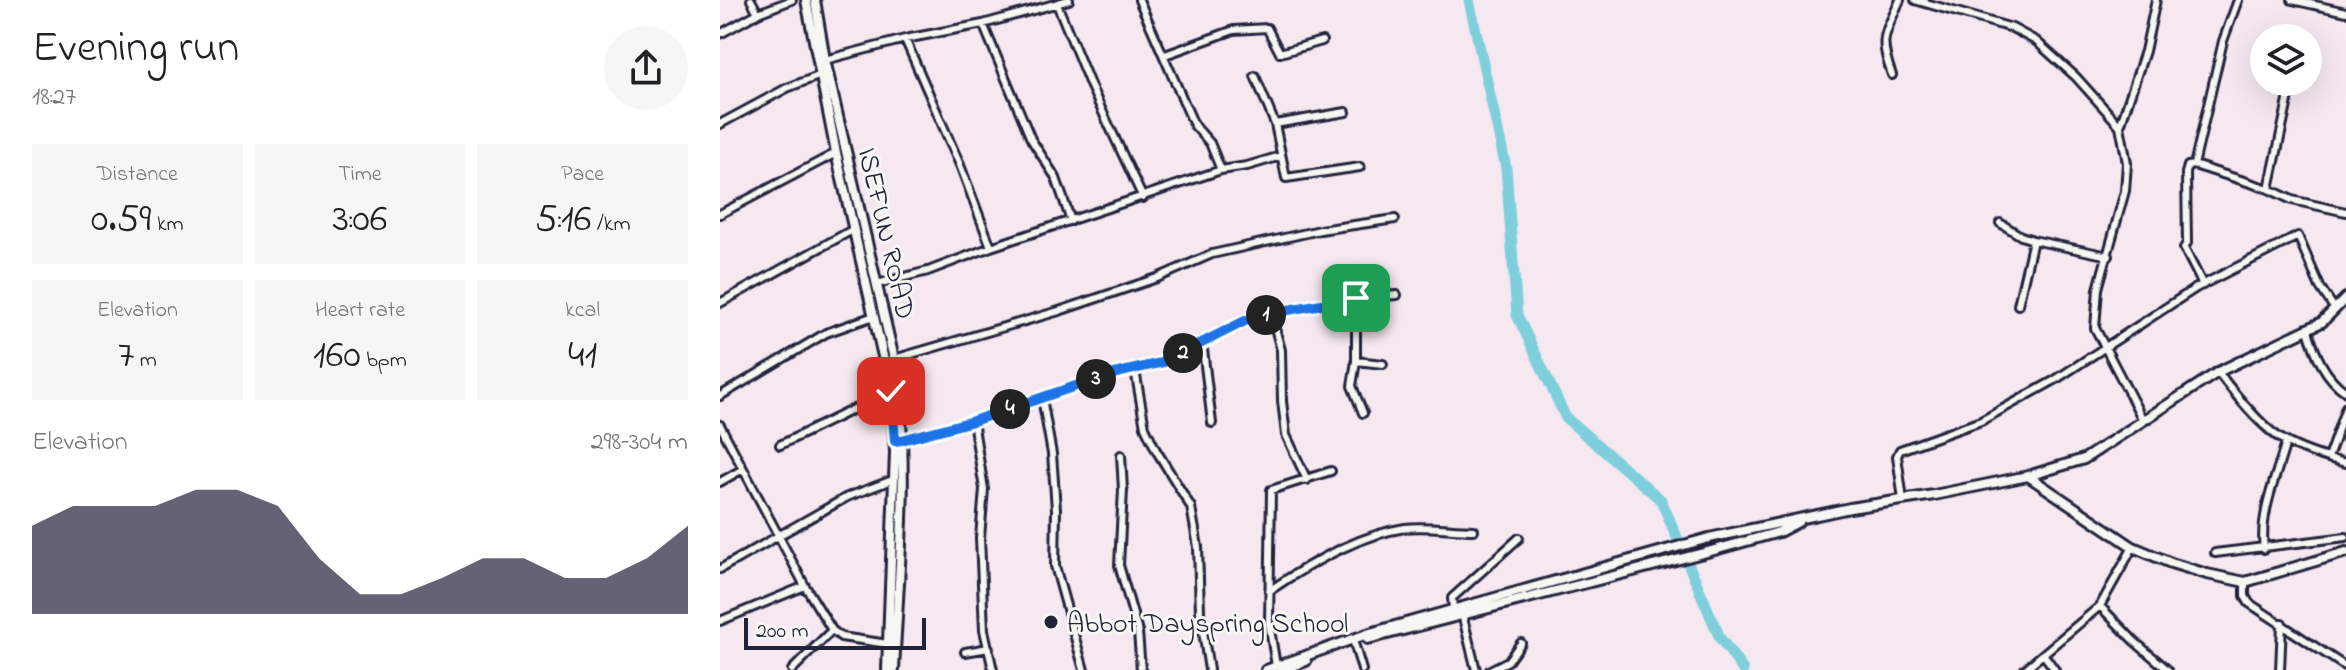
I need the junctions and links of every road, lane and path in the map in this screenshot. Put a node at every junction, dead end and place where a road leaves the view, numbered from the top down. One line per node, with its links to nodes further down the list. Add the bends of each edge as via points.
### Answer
1 (751, 0): 15 (street)
2 (792, 0): 15 (street)
3 (806, 0): 22 (street, ISEFUN ROAD)
4 (815, 0): 21 (street, ISEFUN ROAD)
5 (1069, 0): 13 (street)
6 (1139, 0): 20 (street)
7 (1900, 0): 23 (street, via 1883,49)
8 (1915, 0): 29 (street, via 2012,28 2036,41)
9 (2156, 0): 29 (street)
10 (2238, 0): 32 (street)
11 (2292, 0): 12 (street)
12 (2305, 2): 14 (street)
13 (1057, 4): 16 (street); 36 (street)
14 (2346, 12)
15 (758, 13): 17 (street)
16 (983, 24): 18 (street); 40 (street)
17 (720, 34)
18 (905, 39): 21 (street); 44 (street)
19 (1322, 41): 20 (street, via 1280,53 1267,28 1234,30)
20 (1165, 55): 34 (street, via 1194,125 1210,143)
21 (825, 60): 46 (street, ISEFUN ROAD)
22 (821, 75): 27 (street); 30 (street, ISEFUN ROAD)
23 (1892, 75)
24 (1255, 76): 28 (street)
25 (2289, 96): 35 (street)
26 (1346, 112): 28 (street)
27 (720, 124)
28 (1275, 124): 31 (street)
29 (2120, 126): 45 (street, via 2127,163 2125,191)
30 (836, 153): 38 (street); 42 (street, ISEFUN ROAD)
31 (1281, 156): 33 (street, via 1286,178); 34 (street)
32 (2194, 165): 35 (street); 47 (street, via 2186,173 2184,248)
33 (1360, 167)
34 (1221, 170): 36 (street)
35 (2269, 189): 37 (street)
36 (1143, 198): 40 (street)
37 (2346, 212)
38 (720, 214)
39 (1395, 219): 59 (street, via 1212,254 1059,311)
40 (1071, 221): 44 (street)
41 (2000, 223): 43 (street)
42 (854, 229): 51 (street); 55 (street, ISEFUN ROAD)
43 (2033, 240): 45 (street); 52 (street)
44 (991, 247): 46 (street)
45 (2109, 256): 58 (street, via 2095,317)
46 (877, 284): 59 (street, ISEFUN ROAD)
47 (2203, 285): 53 (street, via 2298,236); 58 (street)
48 (1397, 295): 49 (street)
49 (1356, 298): 54 (street); 60 (street)
50 (2346, 298): 53 (street)
51 (720, 303)
52 (2018, 305)
53 (2334, 308): 56 (street)
54 (1271, 313): 57 (street); 84 (street, via 1281,350 1286,435)
55 (874, 316): 64 (street, ISEFUN ROAD); 66 (street, via 826,333)
56 (2308, 330): 63 (street); 65 (street, via 2324,368)
57 (1202, 341): 62 (street, via 1164,362); 72 (street)
58 (2103, 347): 70 (street); 86 (street, via 1981,421 1900,450)
59 (894, 359): 74 (street, ISEFUN ROAD)
60 (1356, 361): 61 (street); 69 (street, via 1352,386)
61 (1383, 364)
62 (1135, 370): 67 (street); 122 (street, via 1145,427 1191,507)
63 (2218, 372): 70 (street); 75 (street)
64 (891, 391): 74 (street, ISEFUN ROAD); 76 (street)
65 (2346, 392)
66 (720, 396)
67 (1042, 398): 71 (street); 120 (street, via 1052,454 1055,566)
68 (2346, 407): 78 (street)
69 (1363, 413)
70 (2143, 420): 82 (street, via 2084,459)
71 (973, 421): 74 (street); 110 (street, via 984,489 980,538)
72 (1212, 423)
73 (720, 425): 80 (street)
74 (899, 441): 83 (street, ISEFUN ROAD); 118 (street, ISEFUN ROAD)
75 (2286, 442): 78 (street); 93 (street, via 2269,501)
76 (780, 445)
77 (1121, 455): 121 (street, via 1119,565 1138,632)
78 (2328, 458): 79 (street)
79 (2346, 463)
80 (743, 469): 85 (street); 89 (street)
81 (1331, 471): 84 (street)
82 (2028, 476): 86 (street); 92 (street)
83 (895, 479): 89 (street, via 847,497); 109 (street, ISEFUN ROAD)
84 (1307, 480): 100 (street, via 1271,490)
85 (720, 482)
86 (1903, 500): 87 (street)
87 (1806, 519): 95 (street, via 1709,538); 95 (street, via 1711,551)
88 (1474, 530): 100 (street, via 1406,528 1374,536 1304,568)
89 (779, 535): 97 (street); 99 (street)
90 (2346, 537): 93 (street)
91 (1519, 538): 102 (street, via 1452,598)
92 (2133, 547): 98 (street); 101 (street)
93 (2264, 549): 96 (street)
94 (2346, 552): 98 (street)
95 (1678, 553): 102 (street); 103 (street)
96 (2215, 553)
97 (720, 569)
98 (2245, 582): 105 (street, via 2249,603)
99 (805, 586): 104 (street); 106 (street)
100 (1269, 591): 115 (street, via 1269,623)
101 (2100, 606): 112 (street); 129 (street)
102 (1453, 608): 115 (street, via 1370,633)
103 (1462, 614): 107 (street); 125 (street)
104 (720, 621)
105 (2282, 623): 114 (street); 130 (street)
106 (832, 630): 109 (street, via 841,637); 113 (street)
107 (1354, 643): 115 (street); 124 (street)
108 (1521, 643): 126 (street, via 1508,661)
109 (888, 644): 117 (street, ISEFUN ROAD)
110 (989, 648): 111 (street); 119 (street)
111 (965, 652)
112 (2044, 655): 127 (street); 128 (street)
113 (799, 667): 116 (street)
114 (2346, 667)
115 (1284, 668): 123 (street)
116 (792, 670)
117 (887, 670)
118 (894, 670)
119 (993, 670)
120 (1084, 670)
121 (1141, 670)
122 (1209, 670)
123 (1266, 670)
124 (1362, 670)
125 (1476, 670)
126 (1490, 670)
127 (2024, 670)
128 (2055, 670)
129 (2168, 670)
130 (2280, 670)

